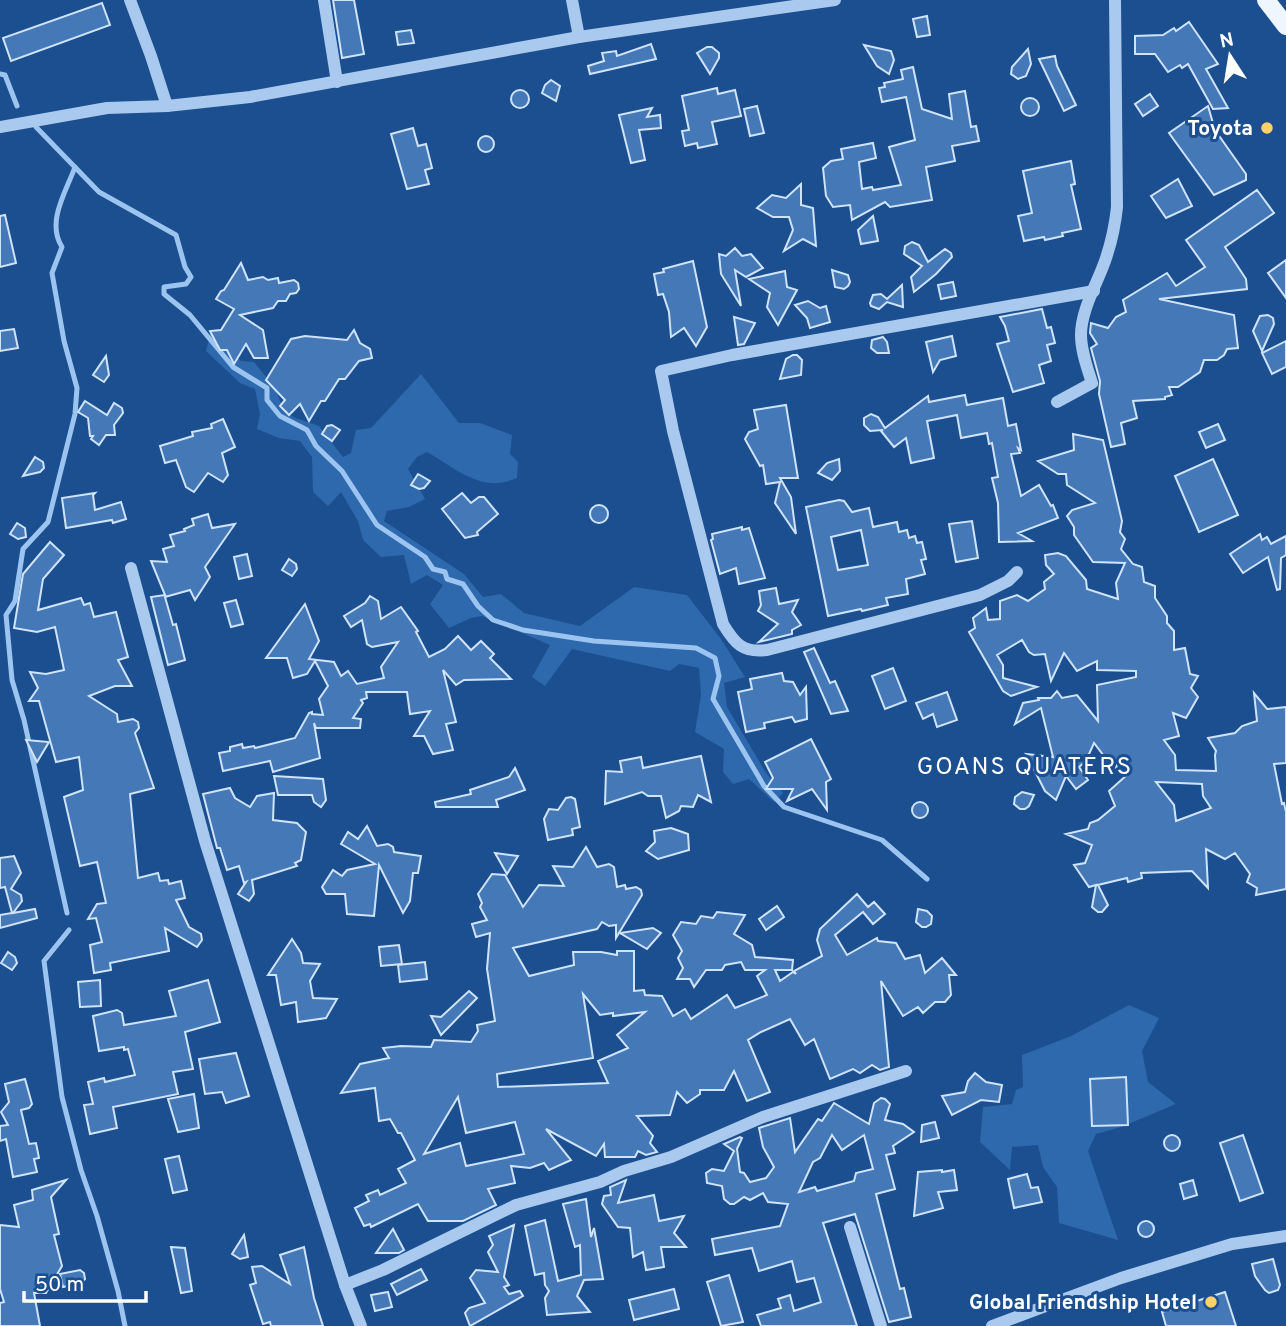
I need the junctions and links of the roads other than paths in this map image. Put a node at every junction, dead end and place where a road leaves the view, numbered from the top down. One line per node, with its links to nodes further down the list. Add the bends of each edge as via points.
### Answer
1 (130, 0): 10 (street)
2 (324, 0): 9 (street)
3 (572, 0): 8 (street)
4 (835, 0): 8 (street)
5 (1115, 0): 12 (street, via 1117,207)
6 (1266, 0): 7 (main road)
7 (1286, 26)
8 (579, 37): 9 (street)
9 (337, 82): 10 (street)
10 (167, 106): 11 (street, via 107,108)
11 (0, 127)
12 (1094, 291): 13 (street, via 1081,333 1092,383); 15 (street, via 661,371 723,624 743,648 767,650 980,595)
13 (1057, 402)
14 (131, 568): 19 (street, via 205,841)
15 (1017, 572)
16 (906, 1071): 19 (street, via 763,1117 600,1182 516,1205)
17 (850, 1227): 21 (street)
18 (1286, 1236): 22 (street, via 1232,1244 1121,1278)
19 (345, 1285): 20 (street)
20 (361, 1326)
21 (881, 1326)
22 (992, 1326)

